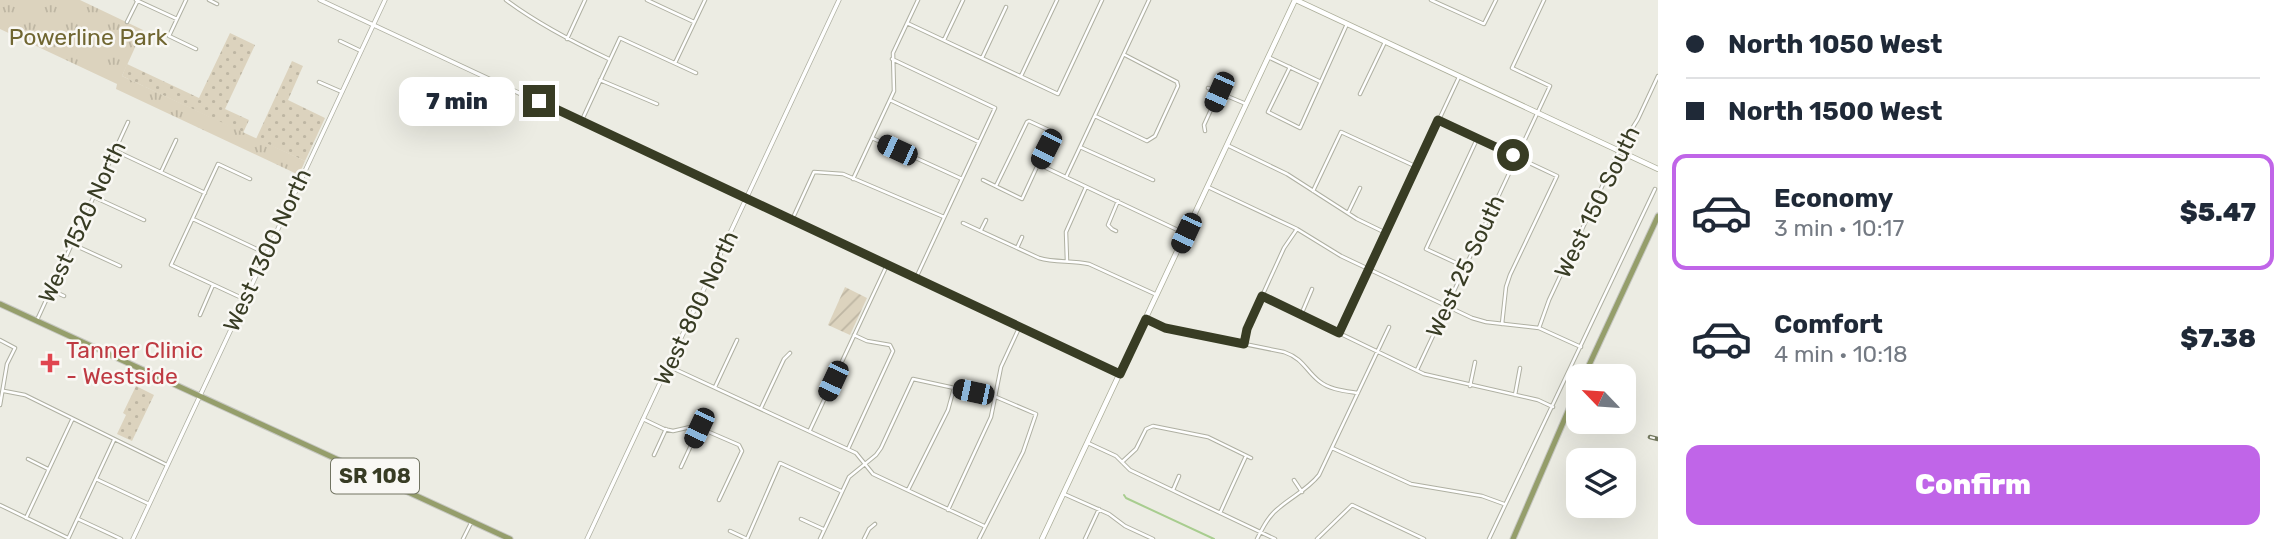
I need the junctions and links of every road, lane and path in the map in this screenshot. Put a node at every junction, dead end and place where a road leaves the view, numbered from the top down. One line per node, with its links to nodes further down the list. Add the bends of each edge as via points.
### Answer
1 (137, 0): 22 (street); 23 (street)
2 (186, 0): 22 (street)
3 (209, 0): 20 (street)
4 (320, 0): 27 (street)
5 (385, 0): 27 (street, West 1300 North)
6 (506, 0): 28 (street)
7 (585, 0): 28 (street)
8 (647, 0): 24 (street)
9 (705, 0): 24 (street)
10 (839, 0): 88 (street, West 800 North)
11 (918, 0): 25 (street)
12 (963, 0): 29 (street)
13 (1057, 0): 42 (street)
14 (1102, 0): 42 (street, via 1058,94)
15 (1149, 0): 34 (street)
16 (1295, 0): 26 (main road); 35 (main road)
17 (1431, 0): 18 (street, via 1484,24)
18 (1496, 0)
19 (1544, 0): 55 (street, West 25 South, via 1512,68 1550,86)
20 (217, 4)
21 (1006, 7): 36 (street)
22 (177, 19): 32 (street, via 169,36)
23 (127, 22)
24 (694, 22): 39 (street)
25 (907, 23): 29 (street); 38 (street)
26 (1347, 24): 31 (main road); 47 (street)
27 (373, 25): 33 (street, West 1300 North); 57 (street)
28 (567, 39): 37 (street)
29 (944, 40): 36 (street)
30 (340, 41): 33 (street)
31 (1385, 42): 44 (main road); 51 (street)
32 (196, 49)
33 (361, 51): 49 (street, West 1300 North)
34 (1124, 55): 56 (street); 56 (street, via 1178,86 1151,140)
35 (1268, 57): 40 (street); 54 (main road)
36 (982, 58): 42 (street)
37 (610, 59): 39 (street, via 620,38); 45 (street)
38 (892, 59): 52 (street, via 895,83); 64 (street, via 995,108)
39 (675, 63): 41 (street)
40 (1290, 67): 47 (street); 47 (street, via 1268,112 1300,128)
41 (696, 73)
42 (1021, 76)
43 (1658, 76): 68 (street, West 150 South)
44 (1458, 77): 55 (main road); 58 (street)
45 (600, 80): 53 (street); 57 (street)
46 (319, 82): 49 (street)
47 (1321, 82)
48 (1208, 88): 50 (street)
49 (341, 92): 106 (street, West 1300 North)
50 (1219, 92): 54 (street); 60 (street)
51 (1360, 94)
52 (890, 100): 61 (street); 64 (street)
53 (657, 104)
54 (1246, 104): 65 (main road)
55 (1537, 113): 68 (main road); 69 (street, West 25 South)
56 (1095, 116): 66 (street)
57 (582, 120): 88 (street)
58 (1438, 120): 62 (street); 71 (street)
59 (128, 122): 67 (street, West 1520 North)
60 (1205, 131)
61 (872, 138): 76 (street); 77 (street)
62 (1477, 139): 69 (street); 110 (street, via 1426,249)
63 (176, 140): 73 (street)
64 (979, 142): 77 (street)
65 (1227, 145): 82 (main road); 85 (street)
66 (1080, 147): 74 (street); 79 (street)
67 (115, 151): 73 (street); 87 (street, West 1520 North)
68 (1619, 151): 72 (main road); 129 (street, West 150 South)
69 (1516, 157): 110 (street, West 25 South); 126 (street, via 1557,176 1510,275)
70 (1038, 164): 74 (street); 80 (street, via 1023,199); 80 (street, via 1053,132 1029,121)
71 (1417, 167): 85 (street, via 1340,131); 102 (street)
72 (1658, 169)
73 (161, 172): 86 (street)
74 (1066, 177): 81 (street)
75 (250, 179): 86 (street, via 218,164)
76 (853, 179): 92 (street); 95 (street, via 814,172)
77 (962, 179): 92 (street)
78 (983, 180): 80 (street)
79 (1153, 180)
80 (996, 187)
81 (1086, 187): 89 (street); 107 (street, via 1066,232)
82 (1207, 187): 98 (street); 101 (main road)
83 (1360, 188): 90 (street)
84 (1655, 189): 135 (street)
85 (1313, 191): 90 (street)
86 (205, 193): 93 (street)
87 (94, 197): 94 (street); 104 (street, West 1520 North)
88 (747, 199): 95 (street); 140 (street, West 800 North)
89 (1118, 201): 100 (street, via 1108,225); 101 (street)
90 (1348, 213): 102 (street)
91 (1658, 216): 139 (main road)
92 (944, 217): 112 (street)
93 (192, 219): 106 (street); 113 (street, via 171,265)
94 (144, 220)
95 (792, 220): 108 (street)
96 (986, 220): 99 (street)
97 (963, 223): 99 (street)
98 (1297, 229): 111 (street); 118 (street)
99 (981, 231): 105 (street)
100 (1116, 231)
101 (1186, 233): 116 (main road)
102 (1386, 233): 111 (street)
103 (1022, 237): 105 (street)
104 (72, 244): 109 (street); 115 (street, West 1520 North)
105 (1017, 248): 107 (street, via 1050,261)
106 (265, 253): 119 (street, West 1300 North)
107 (1067, 261): 116 (street, via 1089,264)
108 (887, 265): 112 (street); 131 (street)
109 (120, 266)
110 (1465, 267): 121 (street, West 25 South)
111 (1369, 269): 121 (street); 130 (street)
112 (916, 278): 127 (street)
113 (213, 285): 119 (street); 122 (street)
114 (1312, 289): 123 (street)
115 (51, 290): 117 (street); 125 (street, West 1520 North)
116 (1157, 295): 124 (main road)
117 (64, 296)
118 (1262, 296): 123 (street); 134 (street)
119 (244, 299): 149 (street, West 1300 North)
120 (0, 304): 125 (main road, SR 108)
121 (1447, 306): 126 (street, via 1472,318); 142 (street, West 25 South)
122 (200, 315)
123 (1301, 315): 130 (street)
124 (1146, 319): 134 (street, via 1165,328); 143 (main road)
125 (36, 321): 149 (main road, SR 108)
126 (1502, 324): 129 (street)
127 (1020, 326): 143 (street); 151 (street, via 1001,367)
128 (1389, 327): 136 (street)
129 (1539, 328): 135 (street)
130 (1339, 333): 136 (street)
131 (854, 335): 160 (street); 164 (street, via 890,345 893,351)
132 (0, 340): 147 (street, via 15,348 7,364)
133 (737, 340): 145 (street)
134 (1244, 344): 148 (street, via 1293,356 1302,360 1317,380)
135 (1581, 347): 153 (street)
136 (1378, 352): 142 (street); 148 (street)
137 (790, 354): 154 (street)
138 (1475, 362): 144 (street)
139 (1590, 364)
140 (668, 366): 145 (street); 156 (street, West 800 North)
141 (1520, 368): 150 (street)
142 (1417, 370): 144 (street)
143 (1120, 374): 162 (main road)
144 (1470, 386): 150 (street)
145 (715, 387): 154 (street)
146 (954, 388): 151 (street); 169 (street, via 913,379 881,448); 178 (street)
147 (4, 391): 152 (street); 157 (street, via 25,396)
148 (1358, 393): 163 (street)
149 (199, 395): 171 (street, West 1300 North); 192 (main road, SR 108)
150 (1515, 395): 153 (street)
151 (996, 397): 187 (street); 194 (street, via 1037,414)
152 (0, 405)
153 (1553, 407): 185 (street)
154 (761, 408): 160 (street)
155 (1566, 416): 216 (main road)
156 (643, 419): 159 (street); 203 (street, West 800 North)
157 (72, 420): 161 (street); 173 (street)
158 (699, 428): 159 (street); 172 (street); 182 (street, via 742,451)
159 (666, 429): 165 (street)
160 (810, 431): 164 (street)
161 (114, 440): 171 (street); 175 (street)
162 (1088, 443): 170 (street); 181 (main road)
163 (1332, 448): 180 (street, via 1319,475); 185 (street, via 1411,484 1482,496)
164 (848, 449): 169 (street)
165 (654, 455)
166 (1246, 456): 167 (street); 170 (street, via 1208,437 1149,427); 188 (street)
167 (1251, 458)
168 (28, 459): 173 (street)
169 (865, 462): 178 (street, via 873,474); 179 (street, via 849,477)
170 (1122, 463): 177 (street)
171 (167, 465): 183 (street, West 1300 North)
172 (681, 467)
173 (48, 469): 189 (street)
174 (1179, 476): 177 (street)
175 (96, 479): 183 (street); 190 (street)
176 (1294, 480): 180 (street)
177 (1173, 490): 188 (street)
178 (908, 491): 187 (street)
179 (842, 492): 195 (street); 204 (street, via 780,463)
180 (1302, 492): 197 (street, via 1279,507)
181 (1064, 494): 186 (street); 208 (main road)
182 (719, 500)
183 (149, 504): 200 (street, West 1300 North)
184 (0, 505): 189 (street)
185 (1505, 505): 215 (street)
186 (1099, 509): 209 (street); 210 (street)
187 (948, 510): 194 (street)
188 (1220, 513): 197 (street)
189 (26, 518): 198 (street)
190 (78, 519): 198 (street); 199 (street)
191 (801, 519): 195 (street)
192 (472, 521): 201 (street); 202 (main road, SR 108)
193 (875, 524): 206 (street)
194 (985, 527): 207 (street)
195 (824, 529): 205 (street)
196 (730, 531): 204 (street)
197 (1261, 532): 211 (street); 212 (street)
198 (68, 538)
199 (121, 539)
200 (133, 539)
201 (463, 539)
202 (510, 539)
203 (587, 539)
204 (747, 539)
205 (820, 539)
206 (864, 539)
207 (979, 539)
208 (1042, 539)
209 (1085, 539)
210 (1153, 539)
211 (1257, 539)
212 (1275, 539)
213 (1317, 539): 214 (street, via 1352,505)
214 (1424, 539)
215 (1489, 539)
216 (1513, 539)

